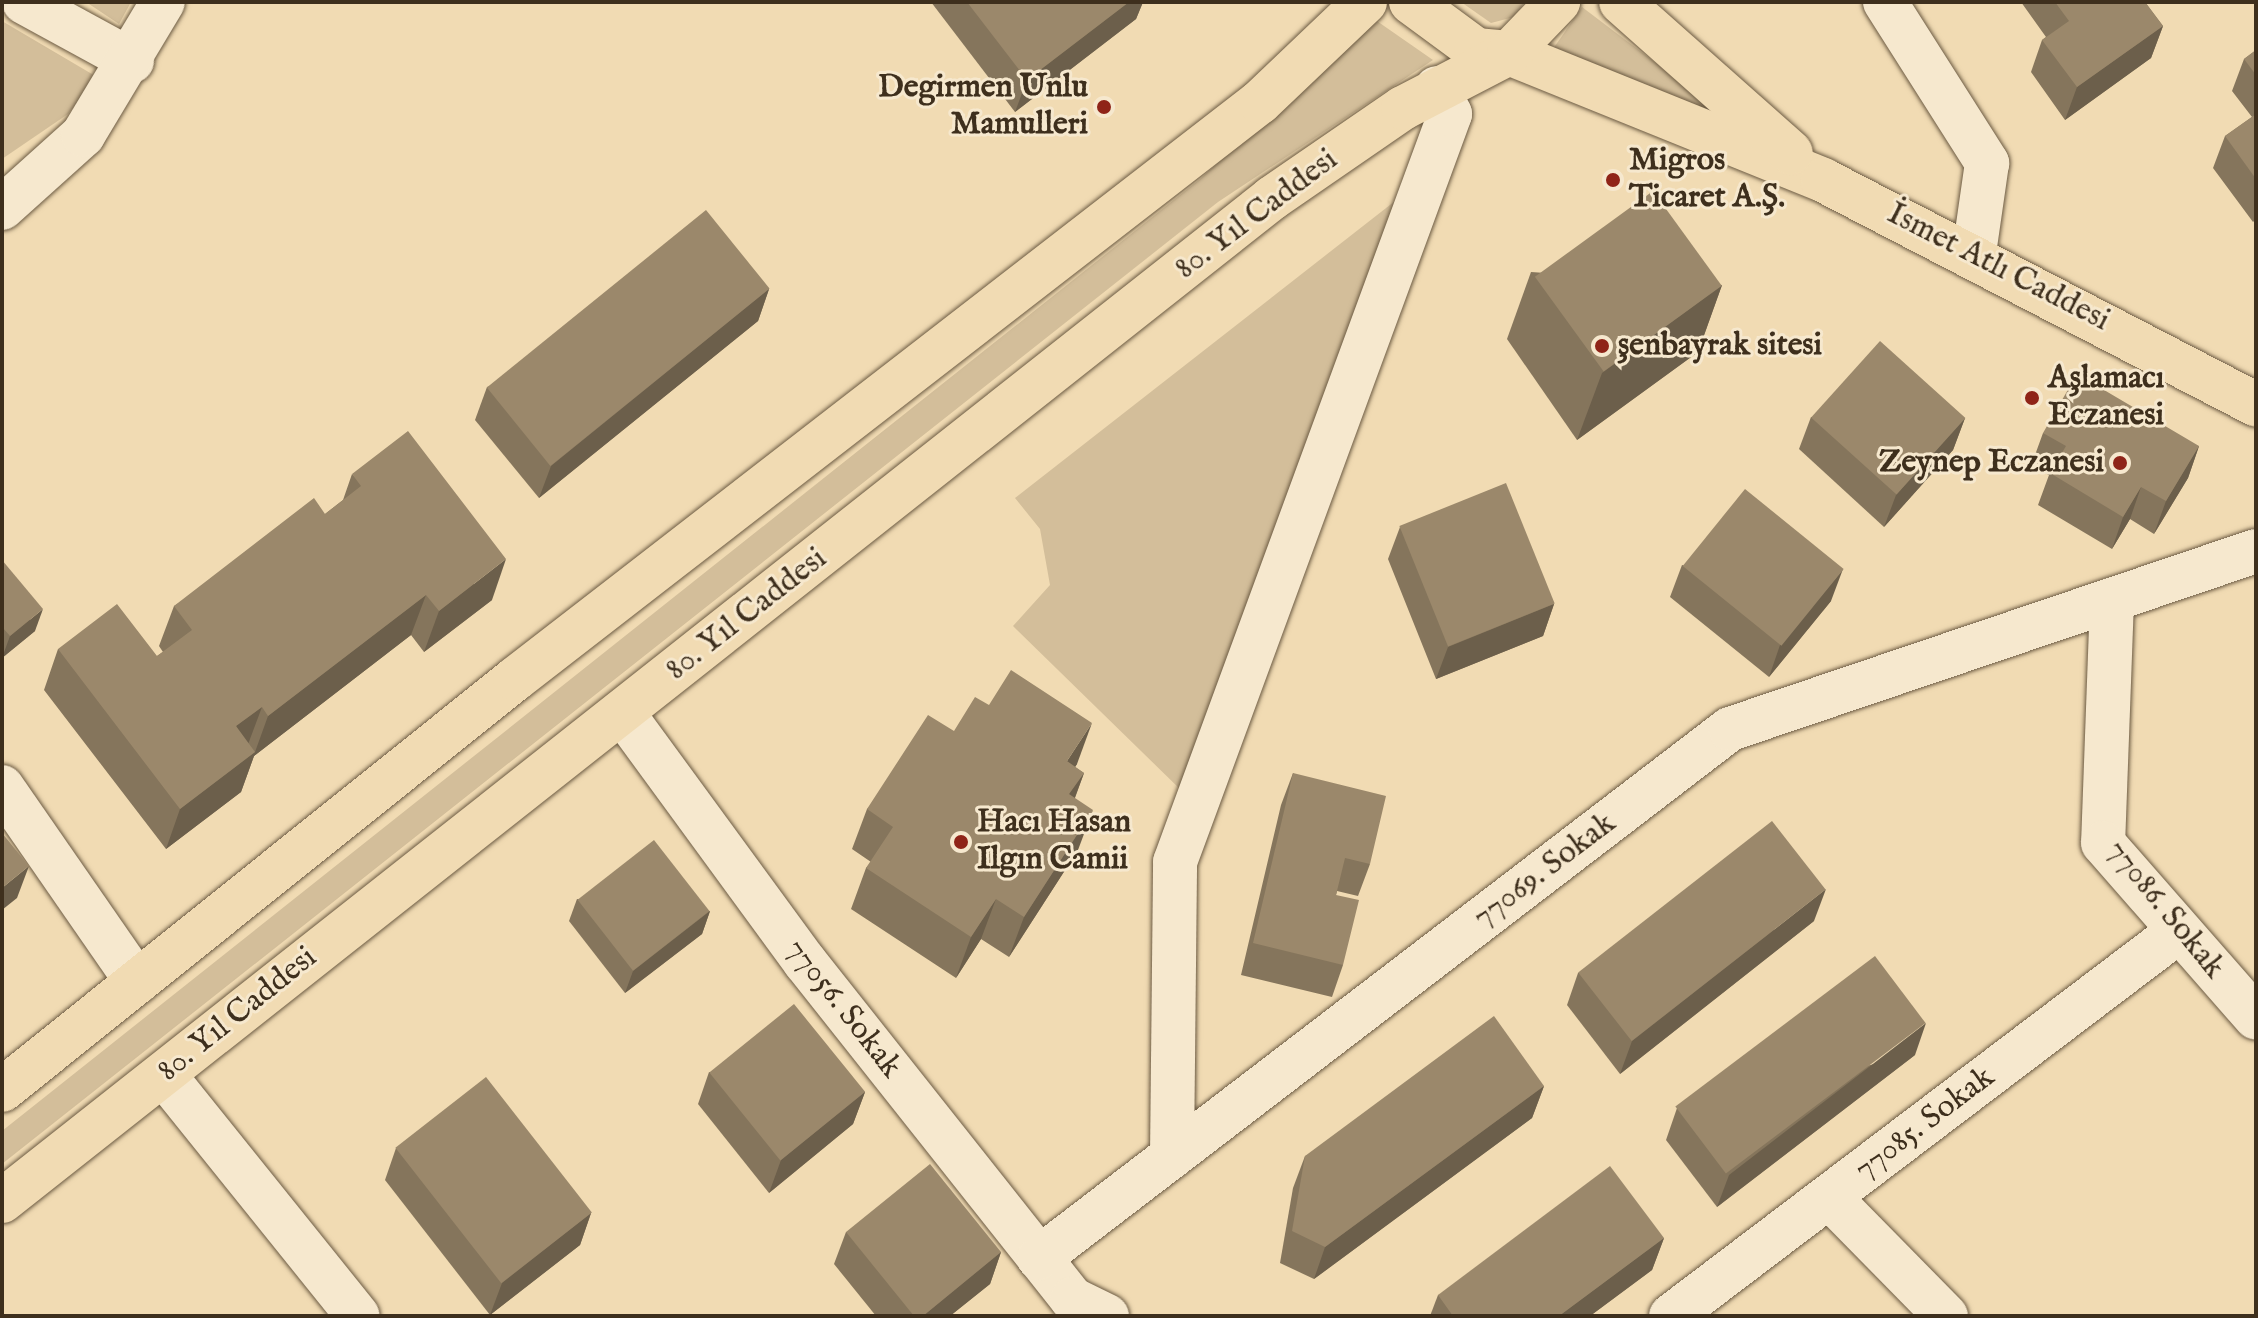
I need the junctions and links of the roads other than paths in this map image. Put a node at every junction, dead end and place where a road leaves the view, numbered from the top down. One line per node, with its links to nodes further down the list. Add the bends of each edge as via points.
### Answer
1 (24, 2): 9 (street)
2 (163, 2): 9 (street)
3 (1365, 2): 20 (main road, via 1260,102)
4 (1411, 2): 8 (main road, İsmet Atlı Caddesi, via 1476,50)
5 (1558, 2): 8 (main road)
6 (1621, 2): 11 (main road, İsmet Atlı Caddesi)
7 (1885, 2): 13 (street, via 1987,163)
8 (1509, 53): 10 (main road, 80. Yıl Caddesi); 11 (main road, İsmet Atlı Caddesi)
9 (132, 61): 12 (street, via 83,135)
10 (1437, 88): 17 (main road, 80. Yıl Caddesi, via 1272,198); 24 (street, via 1450,114 1175,862)
11 (1823, 180): 13 (main road, İsmet Atlı Caddesi)
12 (2, 208)
13 (1974, 253): 14 (main road, İsmet Atlı Caddesi)
14 (2256, 404)
15 (2256, 551): 16 (street, 77069. Sokak)
16 (2112, 600): 19 (street, 77086. Sokak, via 2103,843); 24 (street, 77069. Sokak, via 1730,729)
17 (622, 712): 22 (main road, 80. Yıl Caddesi); 27 (street, 77056. Sokak, via 805,962)
18 (2, 787): 20 (street)
19 (2179, 931): 21 (street, 77086. Sokak); 25 (street, 77085. Sokak)
20 (137, 982): 23 (main road)
21 (2256, 1018)
22 (164, 1075): 26 (main road, 80. Yıl Caddesi); 29 (street)
23 (2, 1090)
24 (1172, 1156): 27 (street, 77069. Sokak)
25 (1829, 1197): 30 (street, 77085. Sokak); 31 (street)
26 (2, 1201)
27 (1039, 1258): 28 (street, 77056. Sokak)
28 (1077, 1310)
29 (358, 1316)
30 (1671, 1316)
31 (1946, 1316)

